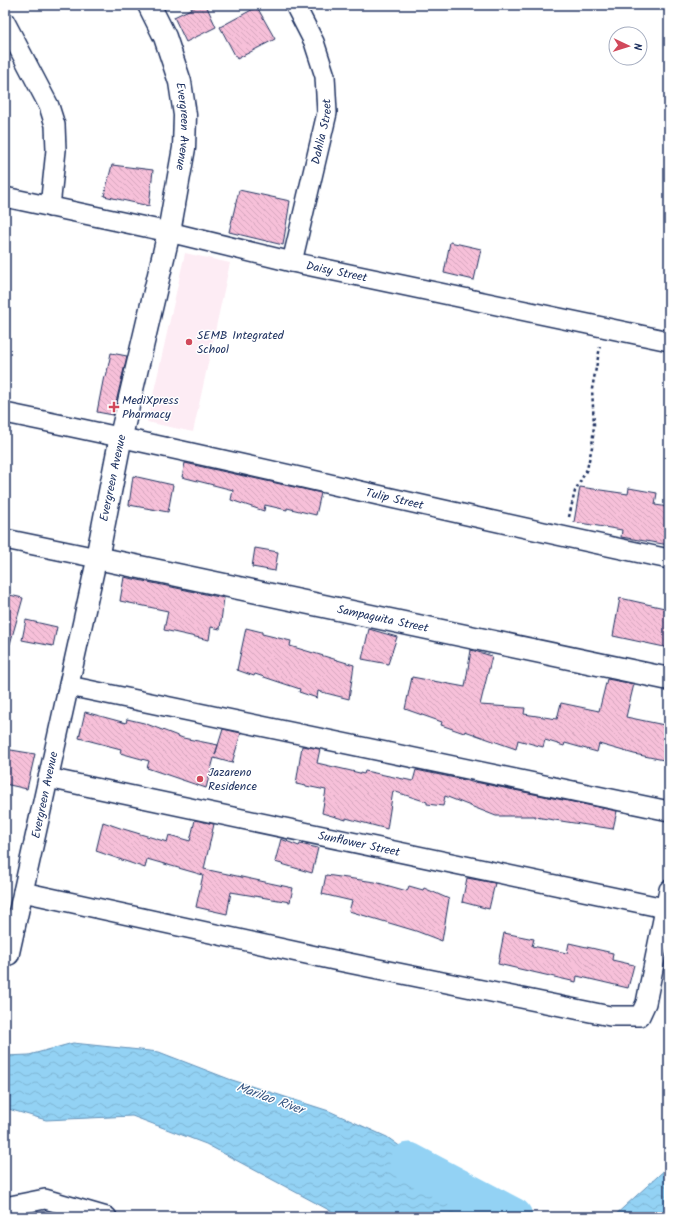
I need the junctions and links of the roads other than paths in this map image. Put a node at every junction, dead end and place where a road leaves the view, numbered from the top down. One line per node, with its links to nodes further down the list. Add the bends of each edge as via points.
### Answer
1 (150, 5): 6 (street, Evergreen Avenue, via 165,36 180,82 185,115 184,148)
2 (295, 5): 7 (street, Dahlia Street, via 314,42 326,76 327,113)
3 (5, 22): 5 (street, via 49,106 55,125 56,150)
4 (5, 197): 5 (street, Daisy Street)
5 (50, 207): 6 (street, Daisy Street)
6 (168, 232): 7 (street, Daisy Street); 10 (street, Evergreen Avenue)
7 (292, 262): 8 (street, Daisy Street)
8 (669, 341)
9 (5, 413): 10 (street, Tulip Street)
10 (121, 436): 12 (street, Evergreen Avenue); 13 (street, Tulip Street)
11 (5, 539): 12 (street)
12 (97, 558): 14 (street, Sampaguita Street); 15 (street, Evergreen Avenue)
13 (669, 559)
14 (669, 679)
15 (69, 686): 16 (street, Evergreen Avenue); 17 (street)
16 (48, 778): 19 (street, Evergreen Avenue); 20 (street, Sunflower Street)
17 (669, 810)
18 (669, 890): 20 (street)
19 (23, 892): 20 (street, via 334,960 610,1016 640,1016 646,1003); 21 (street, Evergreen Avenue)
20 (667, 909)
21 (9, 955)
22 (5, 1207): 23 (street, via 45,1199)
23 (106, 1217)

